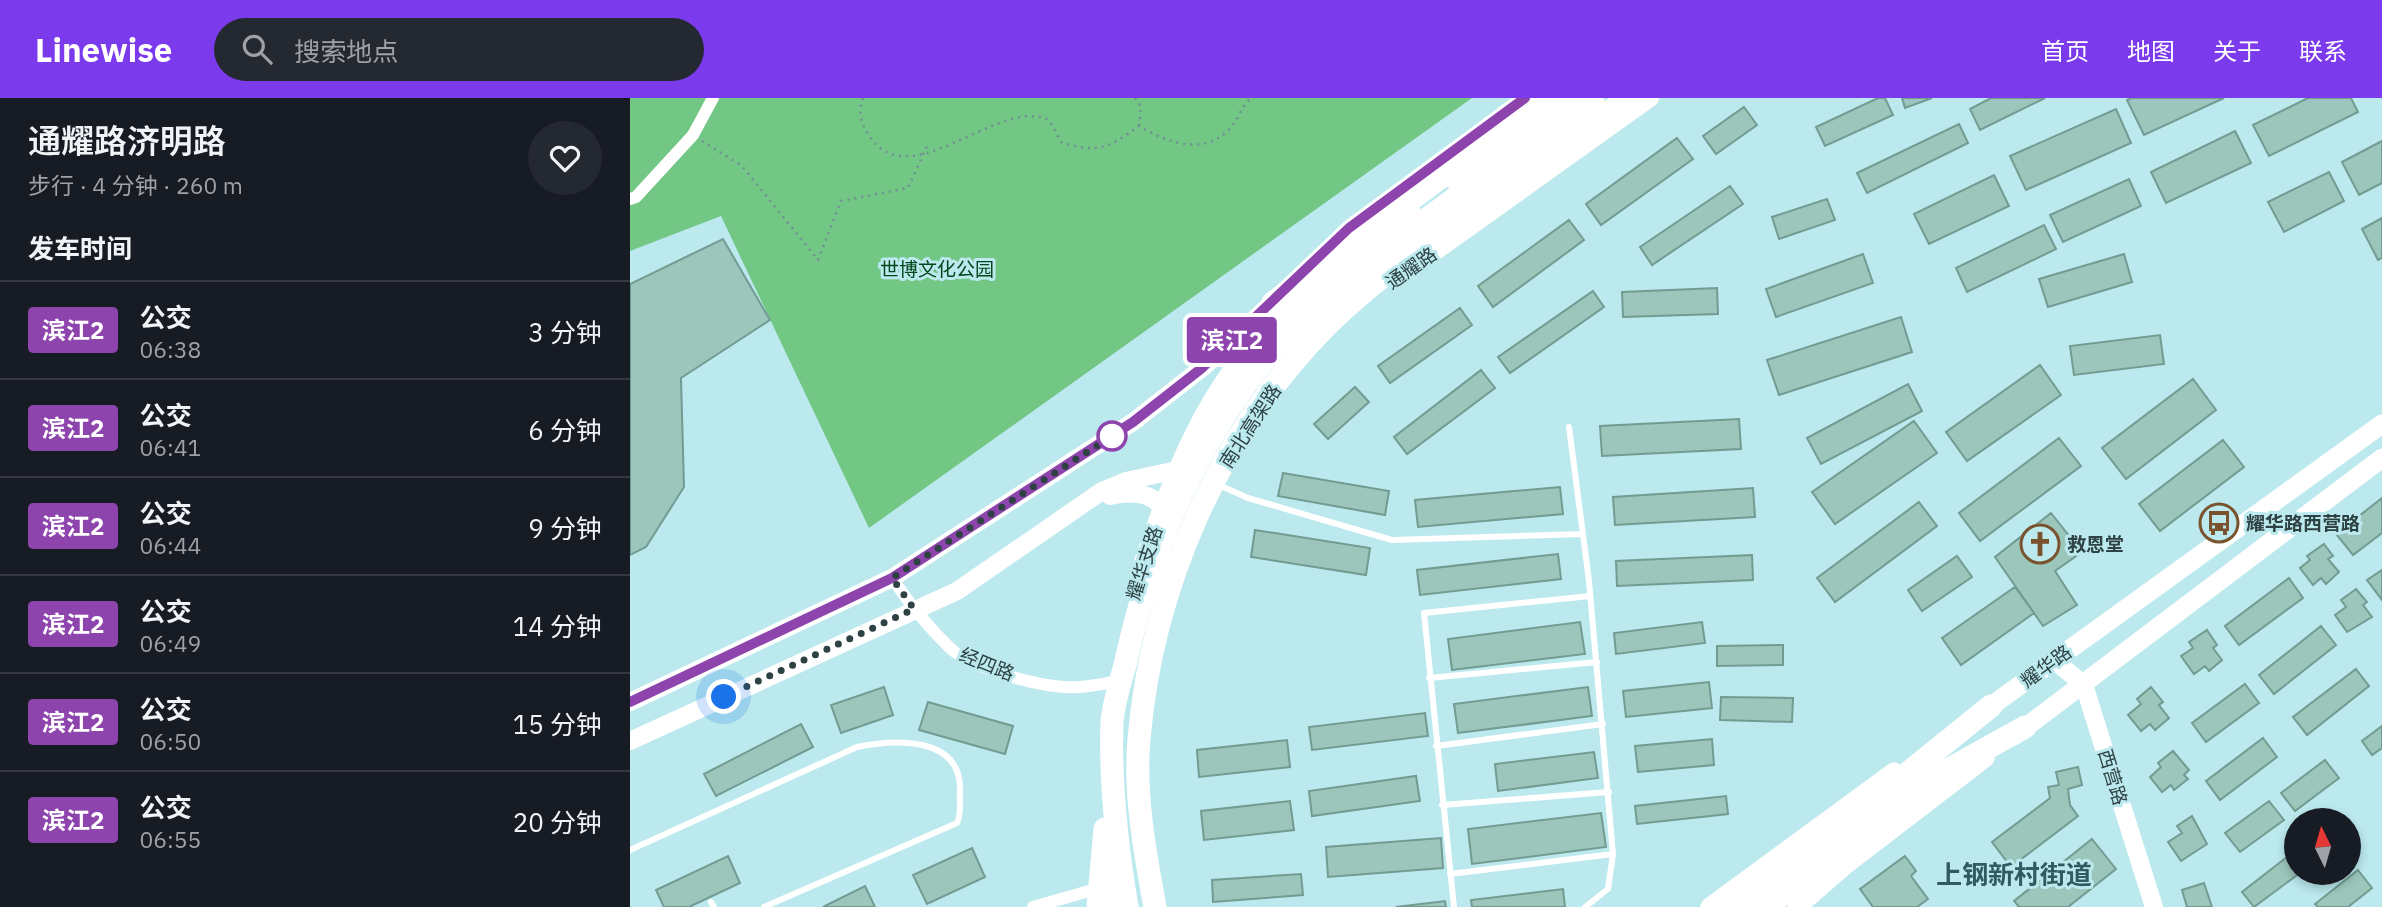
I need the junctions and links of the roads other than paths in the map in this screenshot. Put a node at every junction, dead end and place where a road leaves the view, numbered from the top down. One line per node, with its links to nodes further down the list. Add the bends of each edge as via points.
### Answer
1 (713, 98): 8 (street, via 693,135)
2 (1525, 98): 11 (street, via 1349,228)
3 (1546, 98): 9 (highway)
4 (1569, 98): 10 (street)
5 (1593, 98): 30 (highway, 南北高架路, via 1314,307 1256,373 1233,403 1176,504 1135,620)
6 (1629, 98): 46 (highway, 南北高架路, via 1399,263 1329,323 1286,370 1251,419 1199,508 1153,638 1139,741 1142,829)
7 (1650, 98): 16 (street, 通耀路, via 1366,302 1291,379 1252,429)
8 (630, 199)
9 (1361, 237): 10 (highway); 11 (highway)
10 (1330, 276): 15 (street, 耀华支路, via 1276,320 1227,376)
11 (1273, 303): 20 (street, via 1202,368 1133,422)
12 (2382, 424): 23 (main road, 耀华路)
13 (1569, 427): 19 (lane)
14 (2382, 458): 27 (main road, 耀华路)
15 (1177, 470): 17 (street, via 1126,481 1102,491); 18 (street, 耀华支路)
16 (1219, 485): 19 (lane, via 1248,498 1392,540); 47 (street, 耀华支路, via 1170,612 1149,721 1149,797)
17 (1084, 506): 18 (street, via 1127,492 1156,499); 22 (street, via 957,592)
18 (1162, 508): 26 (street, 耀华支路, via 1131,600)
19 (1583, 534): 21 (lane)
20 (892, 578): 22 (street, 经四路); 28 (street)
21 (1590, 596): 24 (lane); 25 (lane, via 1424,613)
22 (914, 609): 26 (street, 经四路, via 952,650 1011,677 1075,688); 33 (street)
23 (2054, 660): 27 (street); 29 (main road, 耀华路)
24 (1597, 662): 25 (lane); 31 (lane)
25 (1429, 678): 34 (lane)
26 (1114, 682): 40 (street, 耀华支路, via 1108,754)
27 (2084, 685): 32 (main road, 耀华路); 54 (street, 西营路)
28 (630, 702)
29 (1991, 706): 50 (main road, 耀华路, via 1845,806); 51 (highway)
30 (1112, 721): 43 (highway); 45 (highway, 南北高架路, via 1118,853)
31 (1603, 724): 34 (lane); 35 (lane)
32 (2025, 727): 52 (highway, via 1946,771); 53 (main road, 耀华路)
33 (630, 741)
34 (1436, 746): 36 (lane)
35 (1609, 792): 36 (lane); 38 (lane)
36 (1442, 805): 39 (lane)
37 (630, 850): 41 (lane, via 857,747 895,741 934,749 951,758 960,783 957,823)
38 (1613, 853): 39 (lane); 49 (lane, via 1608,889)
39 (1450, 874): 48 (lane)
40 (1111, 885): 42 (street); 44 (street, 耀华支路)
41 (764, 907)
42 (1033, 907)
43 (1098, 907)
44 (1114, 907)
45 (1127, 907)
46 (1155, 907)
47 (1163, 907)
48 (1454, 907)
49 (1585, 907)
50 (1710, 907)
51 (1735, 907)
52 (1766, 907)
53 (1797, 907)
54 (2154, 907)

